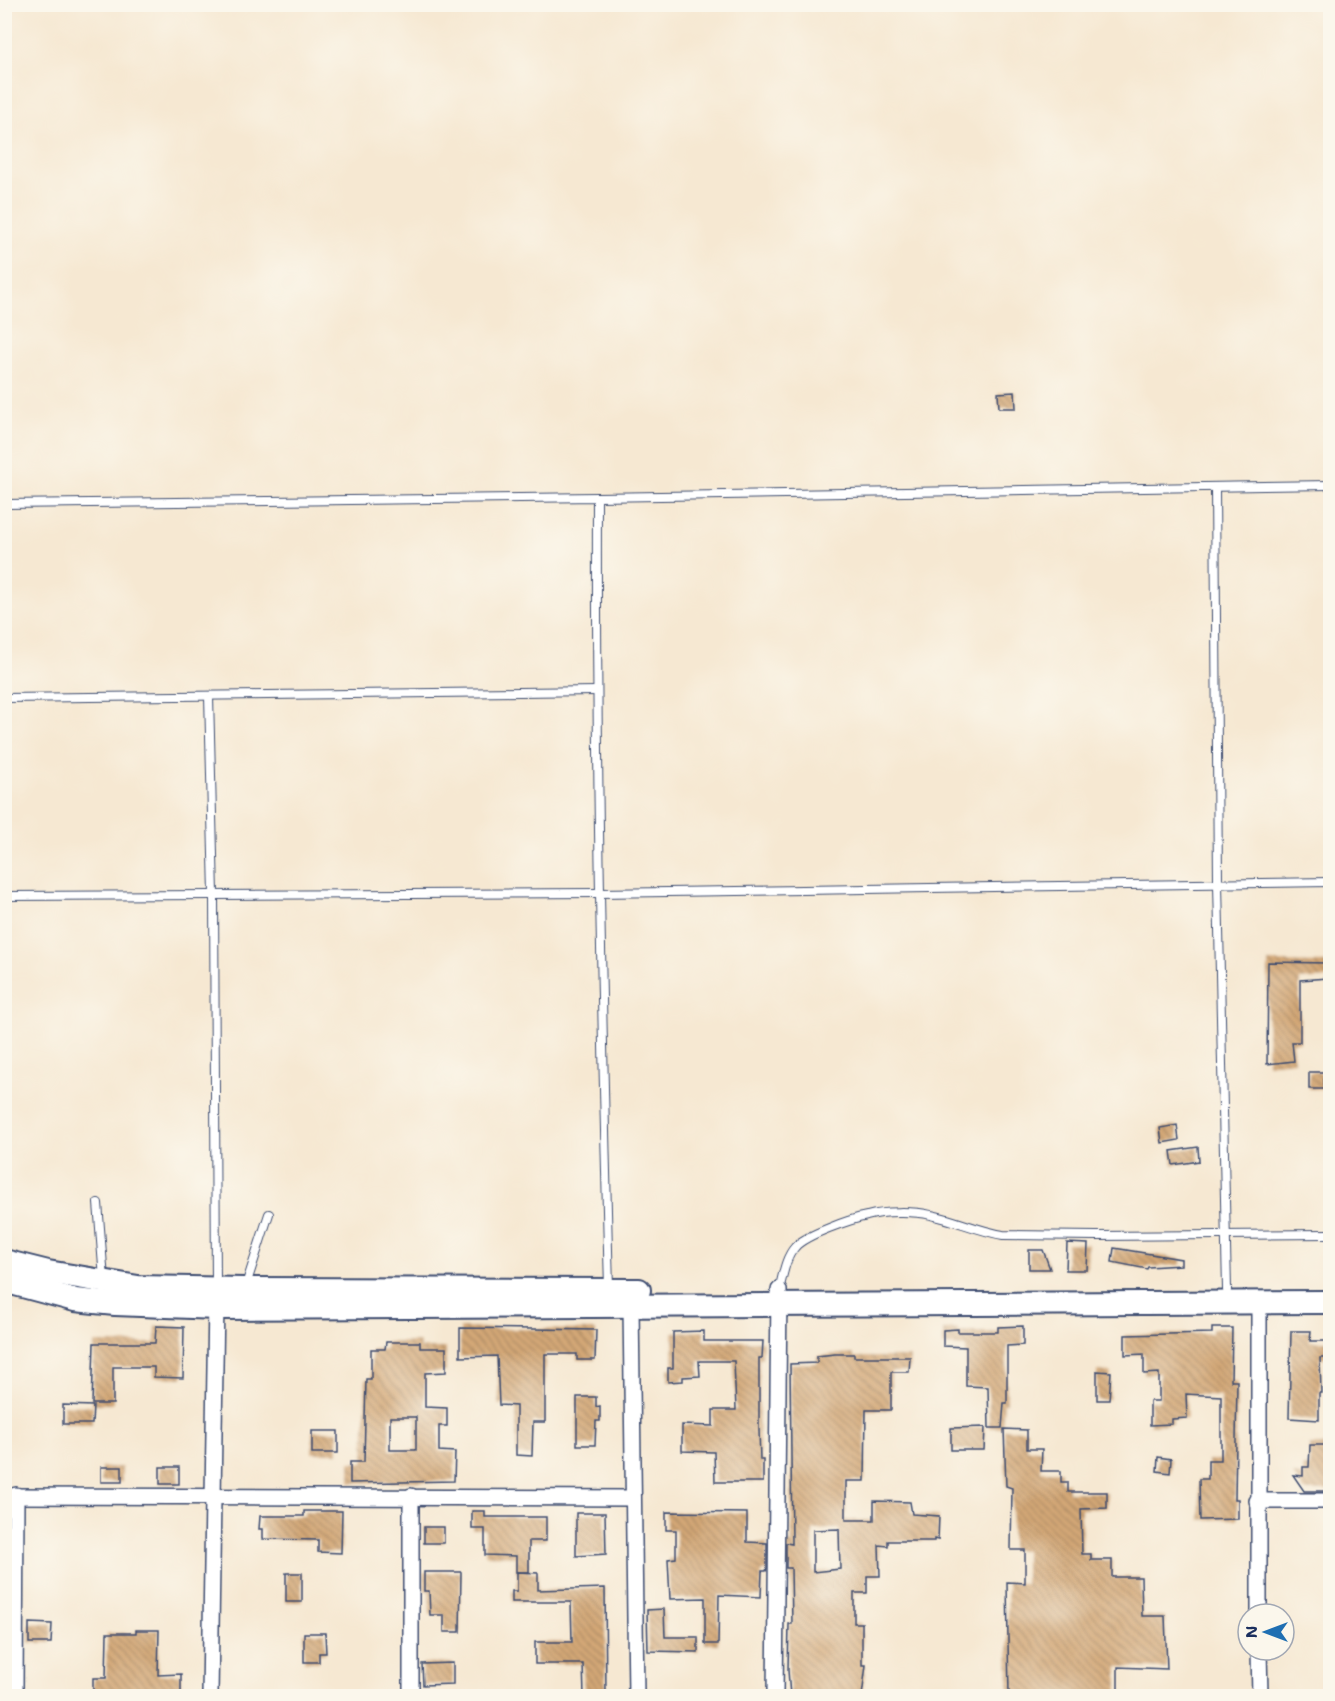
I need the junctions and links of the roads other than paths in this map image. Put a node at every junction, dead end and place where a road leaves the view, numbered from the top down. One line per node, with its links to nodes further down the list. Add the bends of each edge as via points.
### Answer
1 (1330, 485): 2 (lane)
2 (1215, 487): 3 (lane); 9 (lane)
3 (597, 497): 4 (lane); 5 (lane)
4 (4, 504)
5 (597, 691): 6 (lane); 10 (lane)
6 (209, 696): 7 (lane); 11 (lane)
7 (4, 698)
8 (1330, 882): 9 (lane)
9 (1218, 883): 10 (lane); 16 (lane)
10 (599, 893): 11 (lane); 21 (lane)
11 (214, 894): 12 (lane); 25 (lane)
12 (4, 896)
13 (99, 1203): 19 (lane)
14 (269, 1215): 20 (lane)
15 (1330, 1234): 16 (lane)
16 (1226, 1236): 22 (lane); 24 (lane, via 1003,1234 930,1215 867,1215 797,1244 789,1256)
17 (4, 1261): 19 (street)
18 (4, 1281): 25 (street, via 75,1300 116,1304)
19 (104, 1282): 25 (street)
20 (244, 1289): 21 (street); 25 (street)
21 (609, 1290): 24 (street)
22 (1227, 1290): 23 (street); 24 (street)
23 (1330, 1290)
24 (779, 1297): 27 (street); 28 (street); 41 (street)
25 (216, 1298): 28 (street); 30 (street)
26 (1330, 1302): 27 (street)
27 (1259, 1303): 33 (street)
28 (631, 1306): 32 (street)
29 (10, 1495): 30 (street); 37 (street)
30 (212, 1496): 31 (street); 38 (street)
31 (411, 1496): 32 (street); 39 (street)
32 (633, 1498): 40 (street)
33 (1257, 1501): 34 (street); 35 (street)
34 (1330, 1501)
35 (1259, 1602)
36 (1259, 1662): 42 (street)
37 (15, 1696)
38 (210, 1696)
39 (411, 1696)
40 (636, 1696)
41 (775, 1696)
42 (1260, 1696)

